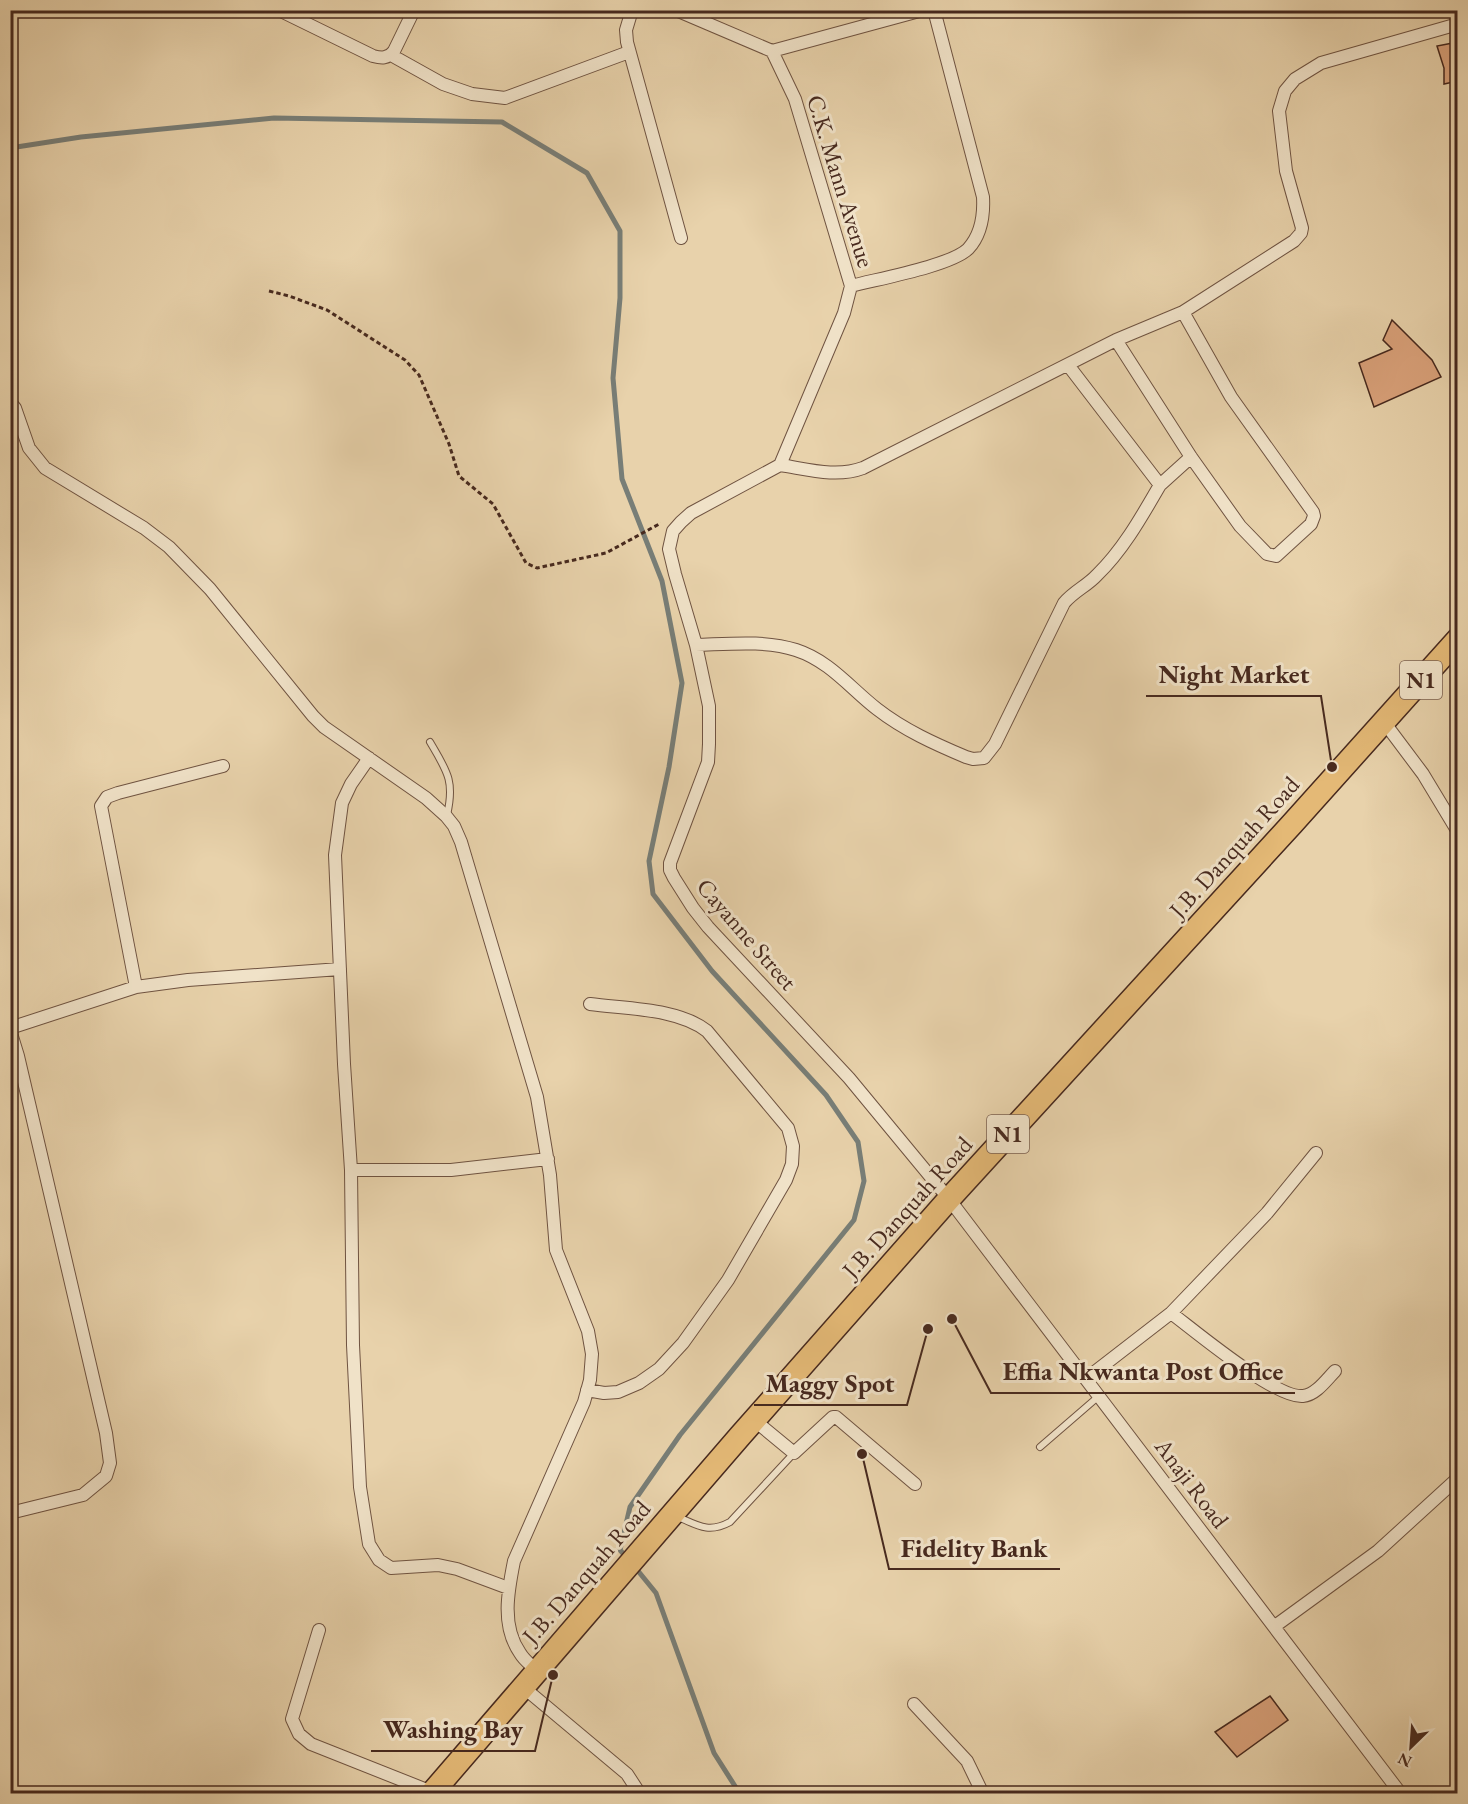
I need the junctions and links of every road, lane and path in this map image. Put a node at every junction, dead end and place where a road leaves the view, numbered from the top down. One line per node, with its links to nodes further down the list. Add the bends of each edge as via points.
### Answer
1 (279, 10): 10 (street, via 373,56)
2 (414, 10): 10 (street)
3 (632, 10): 9 (street, via 626,30)
4 (676, 10): 8 (street)
5 (923, 10): 8 (street)
6 (934, 10): 12 (street, via 984,197 980,228 969,248 946,261)
7 (1458, 24): 14 (street, via 1321,63 1296,79 1285,91 1278,111 1286,171 1301,233)
8 (772, 51): 12 (street, C.K. Mann Avenue, via 795,99)
9 (629, 52): 10 (street, via 505,98 472,94 443,84); 11 (street)
10 (391, 55)
11 (681, 238)
12 (851, 286): 19 (street, C.K. Mann Avenue, via 844,313)
13 (269, 291): 21 (path, via 327,310 405,360 419,375 459,476 493,504 526,563 537,568 606,553)
14 (1183, 312): 15 (street); 18 (street, via 1231,397 1313,512 1312,522 1278,555 1269,555 1240,526)
15 (1116, 340): 16 (street); 18 (street)
16 (1068, 365): 19 (street, via 852,472); 20 (street)
17 (10, 402): 26 (street, via 29,448 45,468 169,547 231,614 313,716)
18 (1191, 457): 20 (street)
19 (780, 465): 23 (street, via 691,513 673,531 671,558)
20 (1160, 486): 23 (street, via 1102,570 1064,603 995,744 984,758 973,759 902,726 835,671 799,651 757,644)
21 (657, 524)
22 (1458, 639): 24 (highway, J.B. Danquah Road / N1)
23 (696, 645): 37 (street, Cayanne Street, via 709,706 708,762 670,870 708,927 849,1078)
24 (1384, 722): 29 (street, via 1424,774); 37 (highway, J.B. Danquah Road / N1)
25 (430, 742): 28 (lane, via 450,781)
26 (369, 758): 28 (street); 30 (street, via 351,784 339,818 335,855)
27 (223, 766): 31 (street, via 118,793 107,797 101,806)
28 (447, 816): 35 (street, via 461,842 537,1097)
29 (1458, 832)
30 (340, 969): 31 (street); 36 (street)
31 (136, 987): 33 (street)
32 (590, 1004): 41 (street, via 675,1015 698,1024 788,1128 794,1155 786,1180 728,1280 675,1351 659,1369 628,1389 604,1393)
33 (10, 1029): 48 (street, via 110,1463 106,1476 83,1495)
34 (1316, 1153): 38 (street, via 1267,1213)
35 (548, 1159): 36 (street, via 450,1170); 41 (street, via 556,1250 588,1331 592,1354)
36 (351, 1170): 50 (street, via 353,1345 360,1488 369,1544 379,1560 391,1568 438,1565)
37 (949, 1199): 40 (street, Anaji Road); 43 (highway, J.B. Danquah Road / N1)
38 (1171, 1313): 39 (street, via 1270,1385 1293,1395 1311,1394); 40 (street)
39 (1335, 1371)
40 (1087, 1378): 42 (street, Anaji Road)
41 (587, 1390): 50 (street, via 514,1561)
42 (1099, 1395): 44 (lane); 51 (street, Anaji Road)
43 (754, 1420): 45 (street); 49 (highway, J.B. Danquah Road / N1)
44 (1040, 1446)
45 (794, 1453): 47 (street, via 836,1417); 49 (lane, via 730,1522 719,1528 705,1528)
46 (1458, 1478): 51 (street, via 1378,1551)
47 (915, 1484)
48 (10, 1513)
49 (671, 1514): 53 (highway, J.B. Danquah Road / N1)
50 (508, 1588): 53 (street, via 511,1636)
51 (1275, 1626): 58 (street, Anaji Road)
52 (319, 1630): 55 (street, via 292,1719 298,1734 311,1744)
53 (530, 1679): 55 (highway, J.B. Danquah Road / N1); 56 (street, via 627,1774)
54 (914, 1704): 57 (street, via 967,1761)
55 (432, 1793)
56 (640, 1794)
57 (983, 1794)
58 (1401, 1794)

